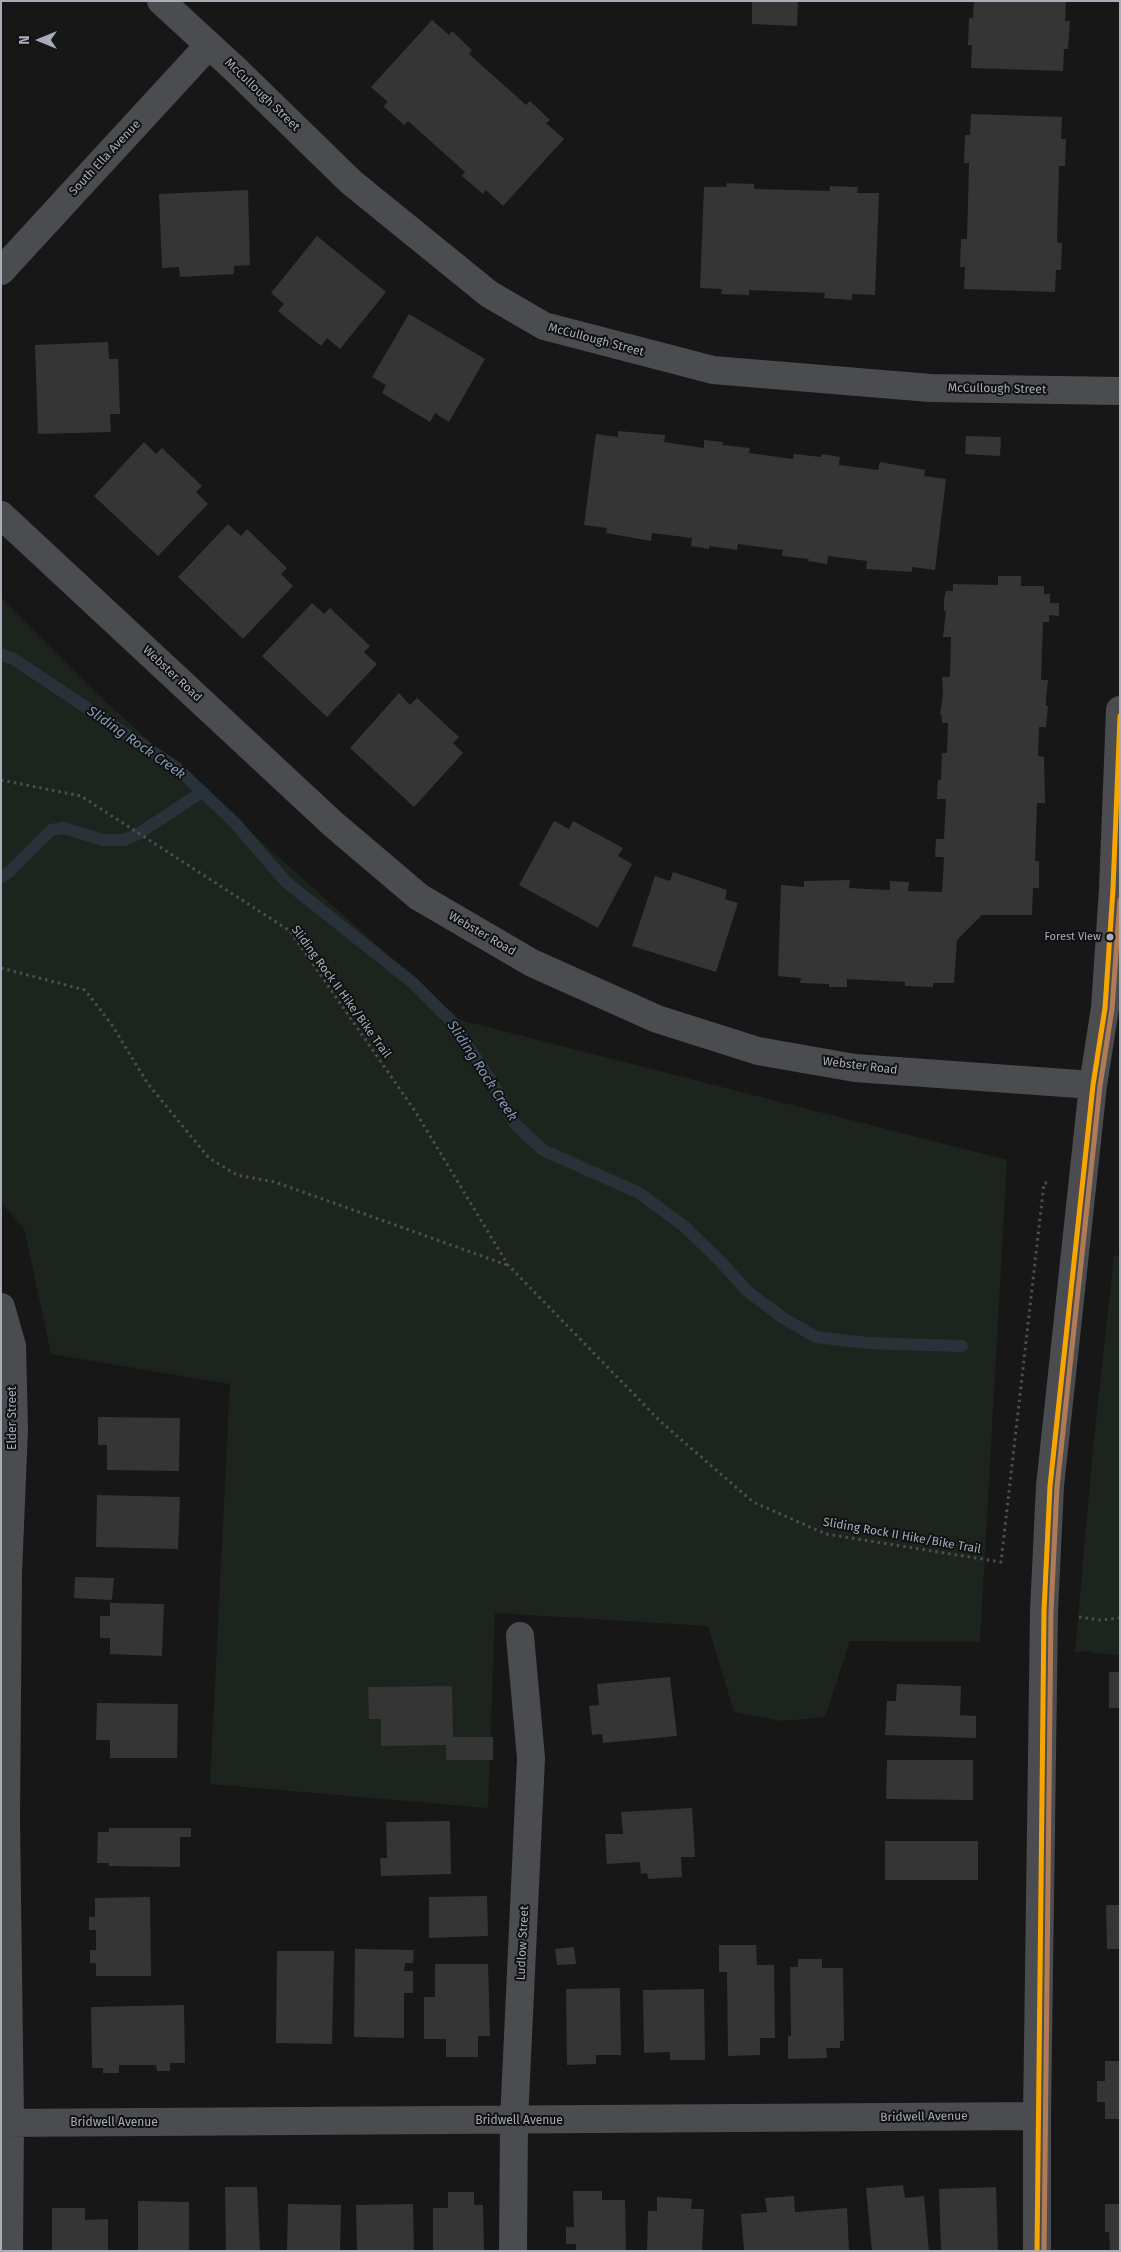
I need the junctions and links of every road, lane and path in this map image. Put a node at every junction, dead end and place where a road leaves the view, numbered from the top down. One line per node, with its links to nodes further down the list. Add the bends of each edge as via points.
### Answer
1 (161, 1): 2 (street, McCullough Street)
2 (209, 44): 3 (street, South Ella Avenue); 4 (street, McCullough Street, via 351,182 489,294 544,326 714,370 930,388)
3 (1, 271)
4 (1120, 391)
5 (1, 515): 9 (street, Webster Road, via 333,824 420,898 532,963 657,1019 758,1051 855,1068)
6 (1120, 710): 9 (street, via 1105,1008)
7 (1, 780): 11 (path, Sliding Rock II Hike/Bike Trail, via 81,796 290,931 415,1111)
8 (1, 968): 11 (path, Sliding Rock II Hike/Bike Trail, via 85,990 112,1025 154,1092 209,1158 237,1175 275,1182)
9 (1094, 1085): 14 (street, via 1050,1486 1044,1611)
10 (1055, 1183): 11 (path, Sliding Rock II Hike/Bike Trail, via 1044,1183 1001,1562 826,1534 753,1502 661,1422)
11 (508, 1265)
12 (1, 1307): 16 (street, Elder Street, via 12,1346 14,1429 8,1573)
13 (520, 1636): 15 (street, Ludlow Street, via 531,1758)
14 (1037, 2116): 15 (street, Bridwell Avenue); 19 (street)
15 (514, 2121): 16 (street, Bridwell Avenue); 18 (street, Ludlow Street)
16 (6, 2123): 17 (street, Elder Street)
17 (10, 2251)
18 (513, 2251)
19 (1037, 2251)

